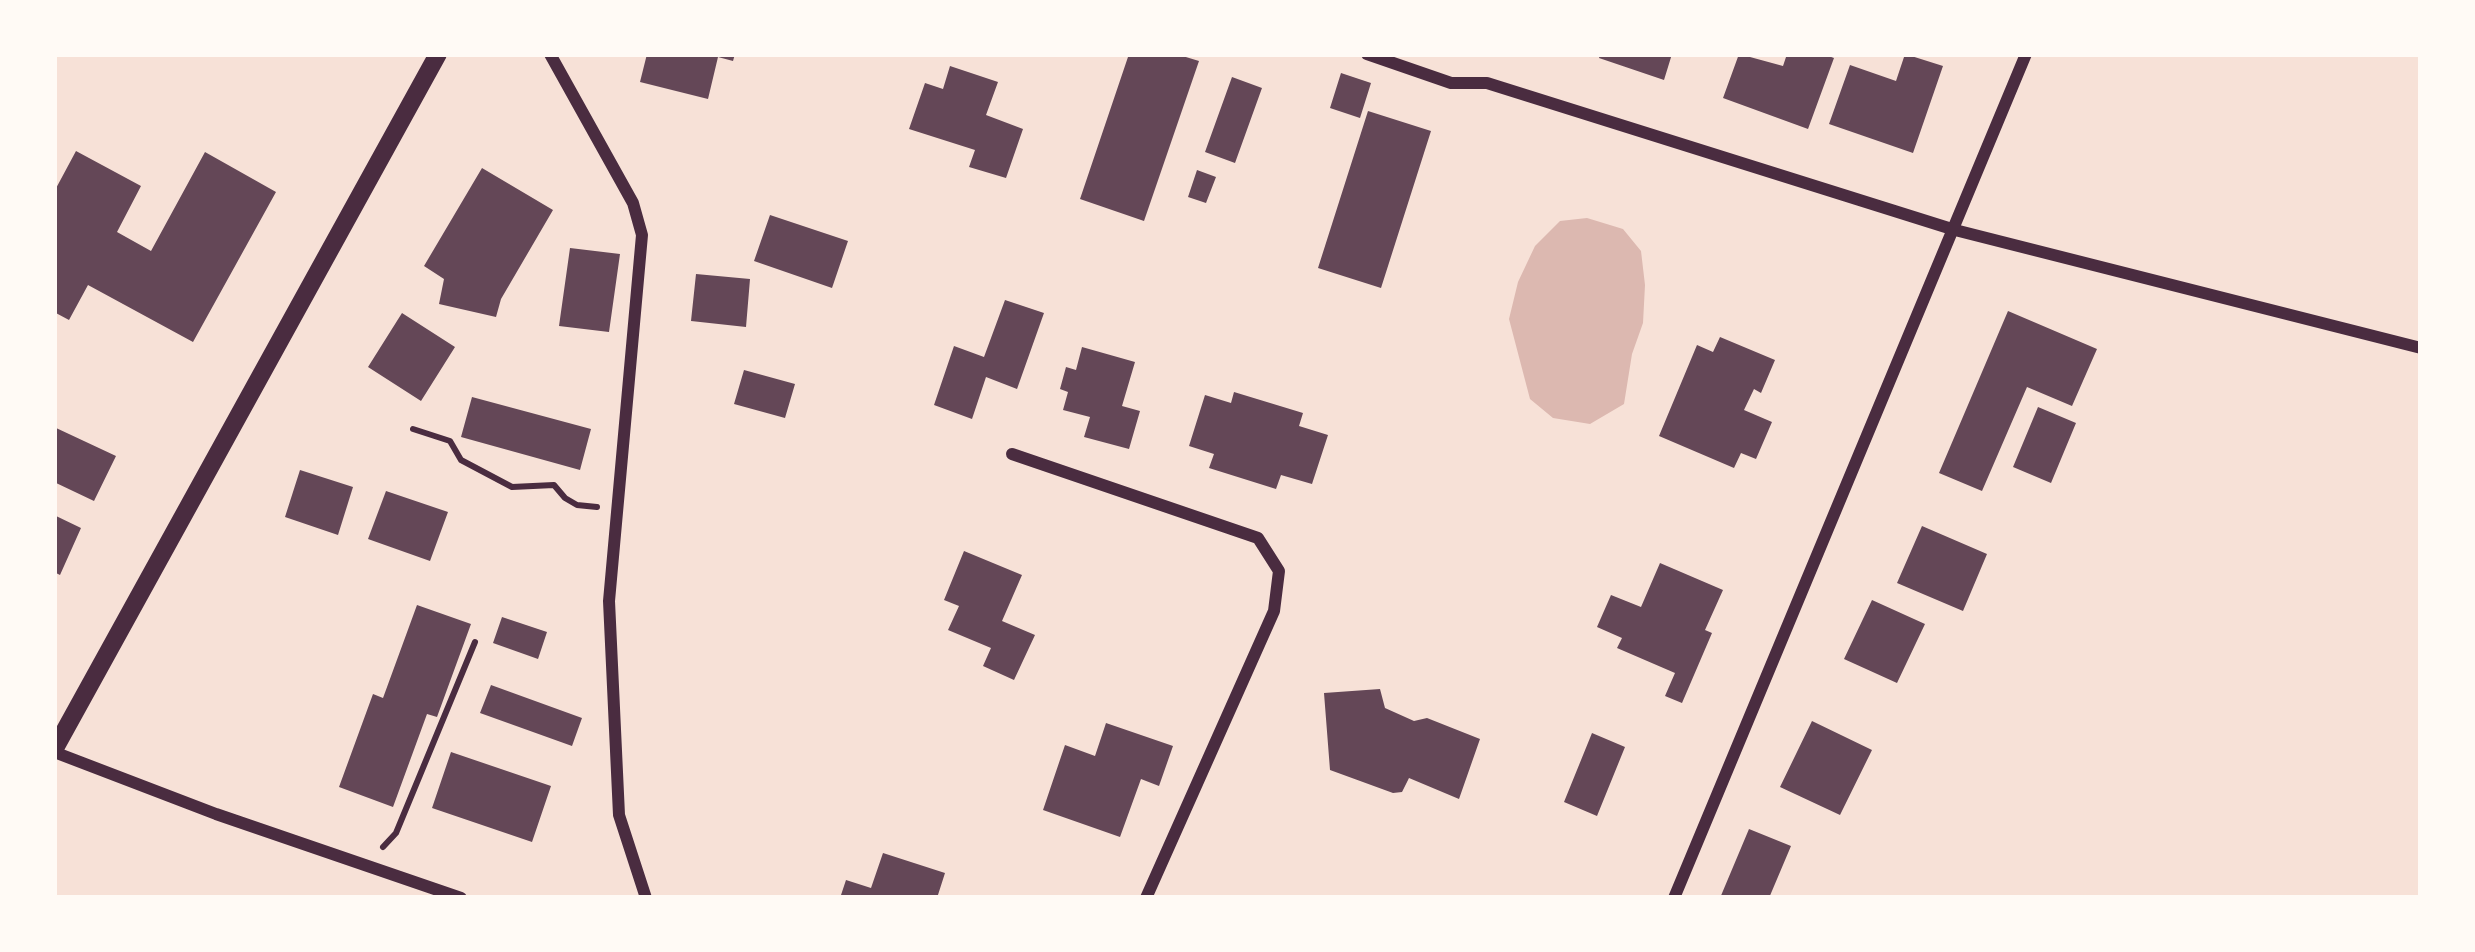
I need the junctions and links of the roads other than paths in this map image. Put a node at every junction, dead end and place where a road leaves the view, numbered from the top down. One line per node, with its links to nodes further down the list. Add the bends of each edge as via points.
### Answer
1 (438, 54): 8 (street)
2 (550, 54): 10 (street, via 633,203 642,235 609,601 619,815)
3 (1367, 54): 5 (street, via 1451,83 1487,82)
4 (2026, 54): 5 (street)
5 (1955, 230): 6 (street); 12 (street)
6 (2421, 348)
7 (1012, 454): 11 (street, via 1258,538 1279,572 1274,610)
8 (54, 751): 9 (street)
9 (461, 898)
10 (646, 898)
11 (1146, 898)
12 (1674, 898)

